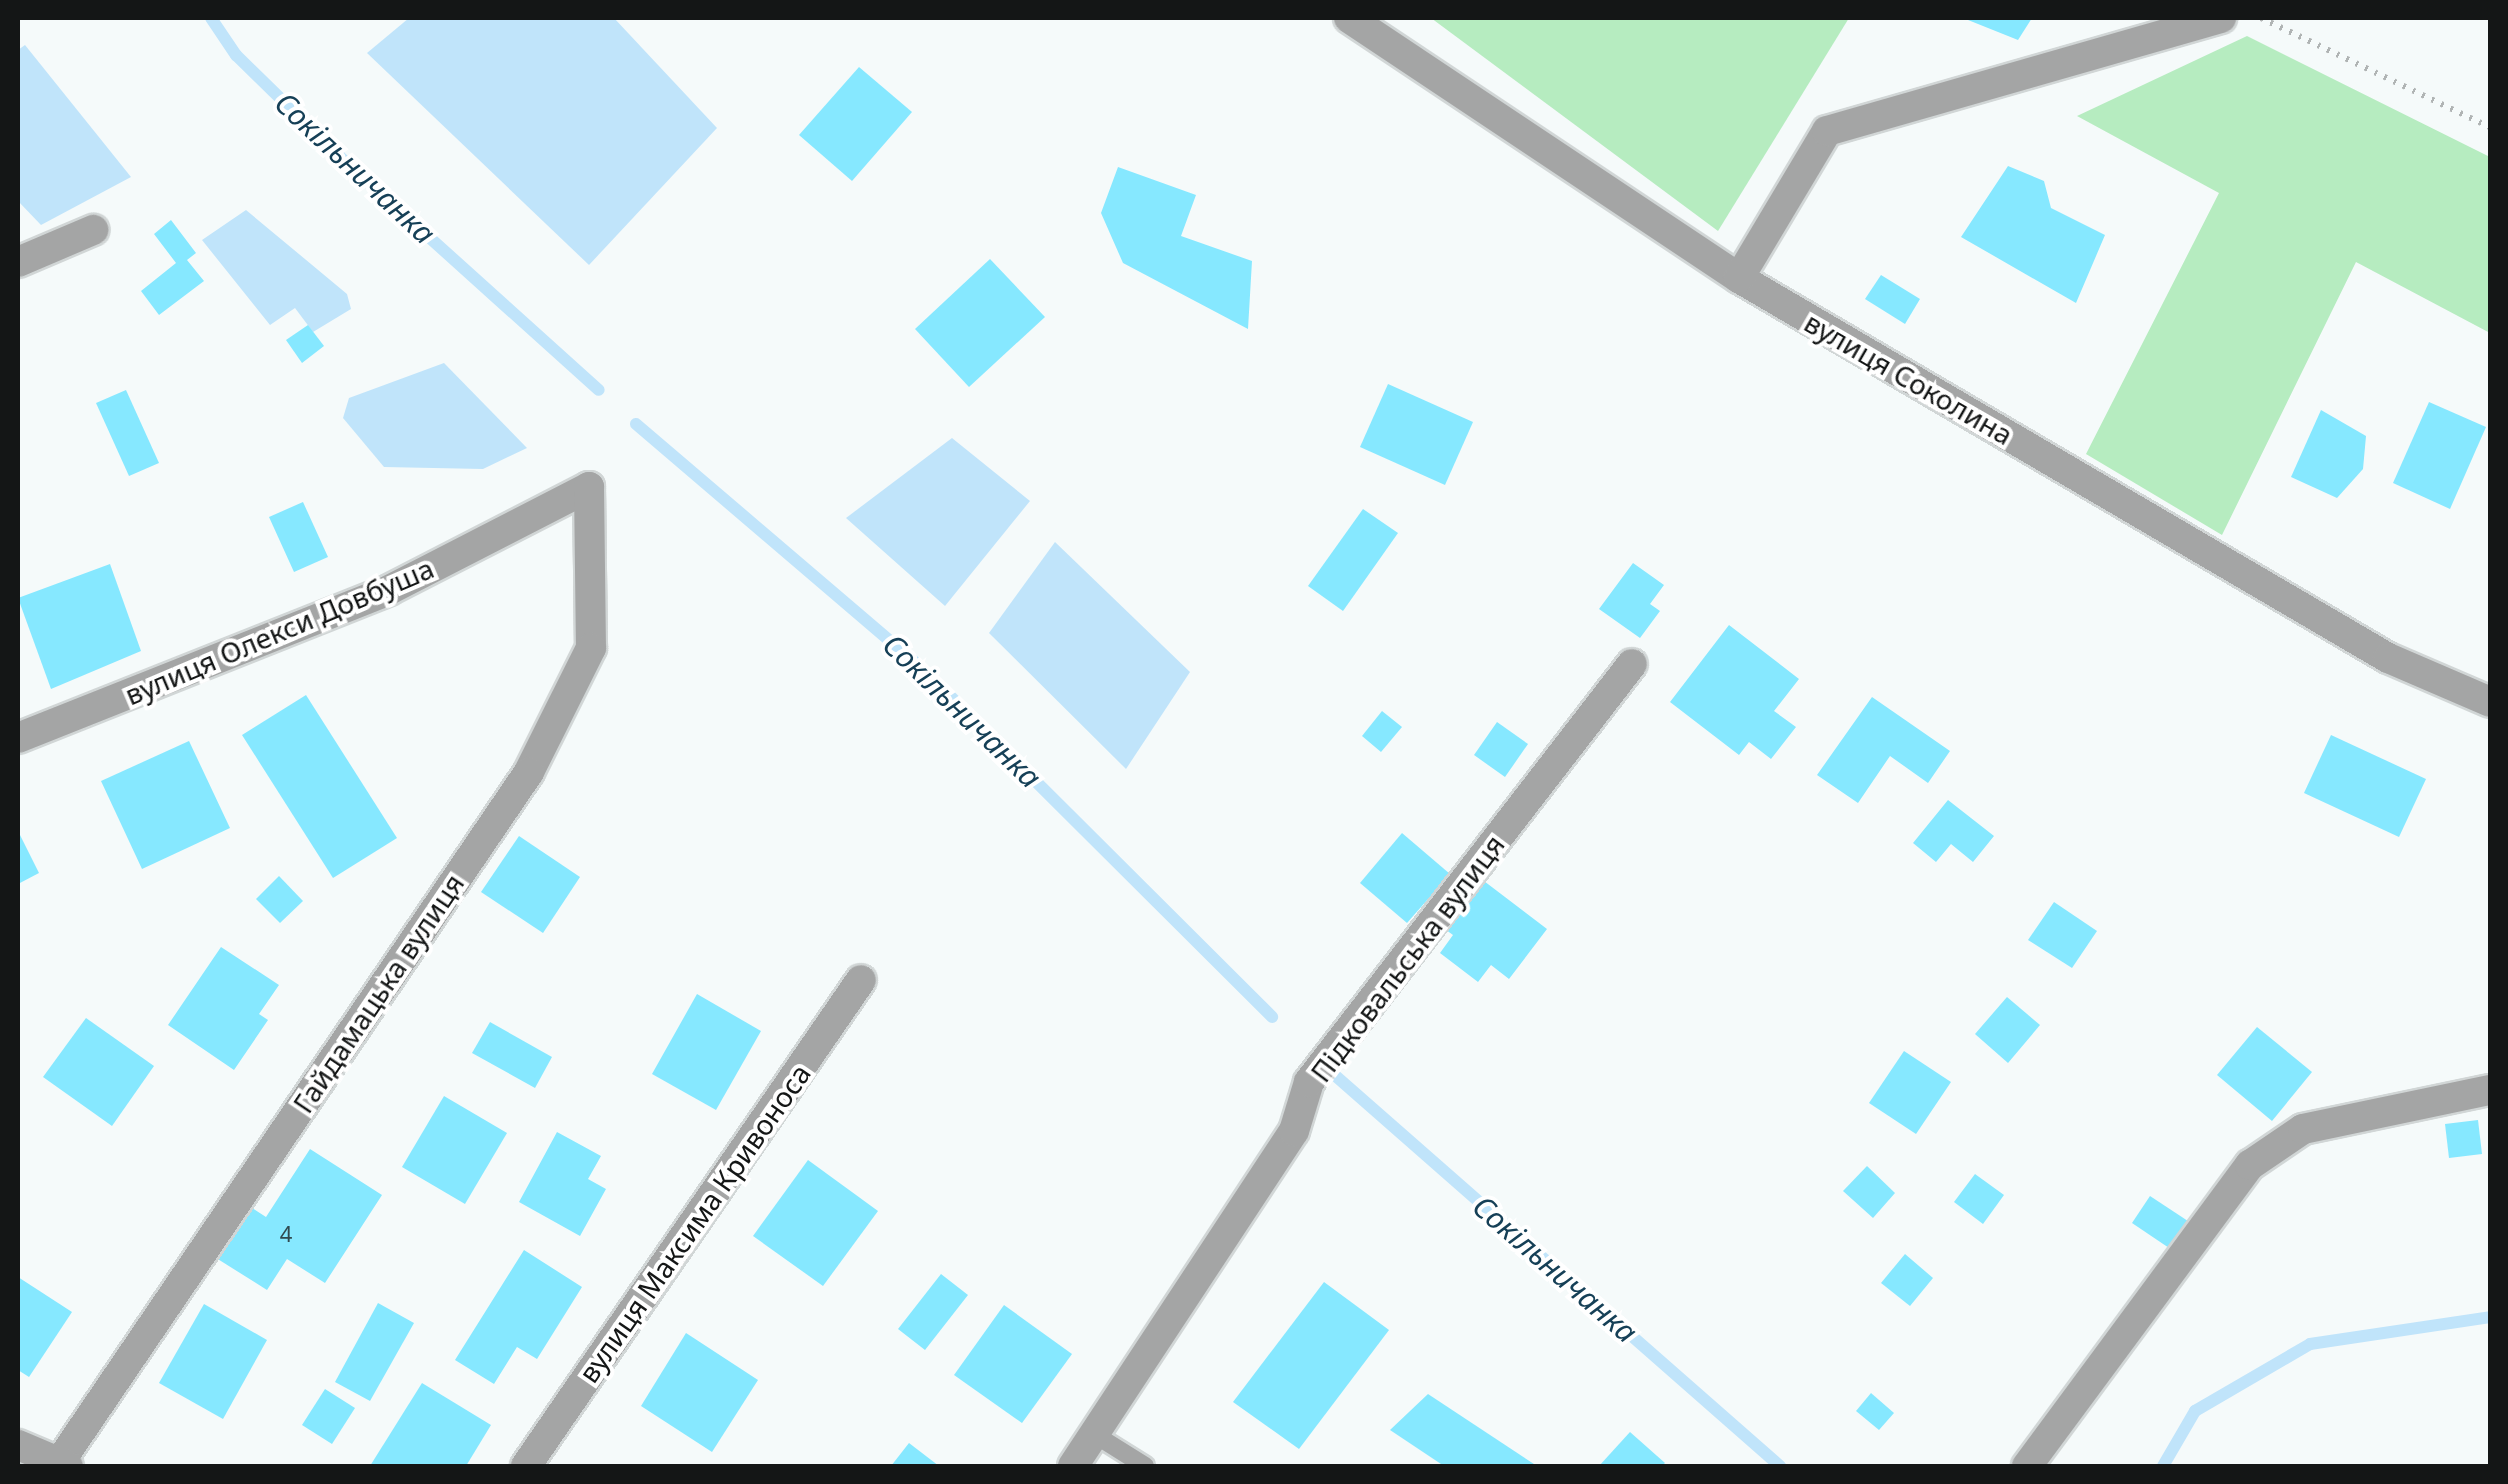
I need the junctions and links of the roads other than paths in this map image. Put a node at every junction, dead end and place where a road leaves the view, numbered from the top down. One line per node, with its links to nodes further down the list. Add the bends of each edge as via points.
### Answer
1 (1349, 18): 5 (street, вулиця Соколина)
2 (2221, 18): 5 (street, via 1827,130)
3 (94, 230): 4 (street)
4 (18, 262)
5 (1739, 278): 8 (street, вулиця Соколина, via 2388,658)
6 (589, 487): 9 (street, вулиця Олекси Довбуша, via 389,590); 14 (street, Гайдамацька вулиця, via 590,648 529,772)
7 (1632, 664): 12 (street, Підковальська вулиця, via 1310,1082 1294,1131)
8 (2490, 702)
9 (18, 738)
10 (862, 980): 15 (street, вулиця Максима Кривоноса)
11 (2490, 1090): 18 (street, via 2303,1129 2250,1165)
12 (1094, 1434): 16 (street, Підковальська вулиця); 17 (lane)
13 (18, 1445): 14 (street)
14 (64, 1464)
15 (526, 1466)
16 (1073, 1466)
17 (1145, 1466)
18 (2027, 1466)

